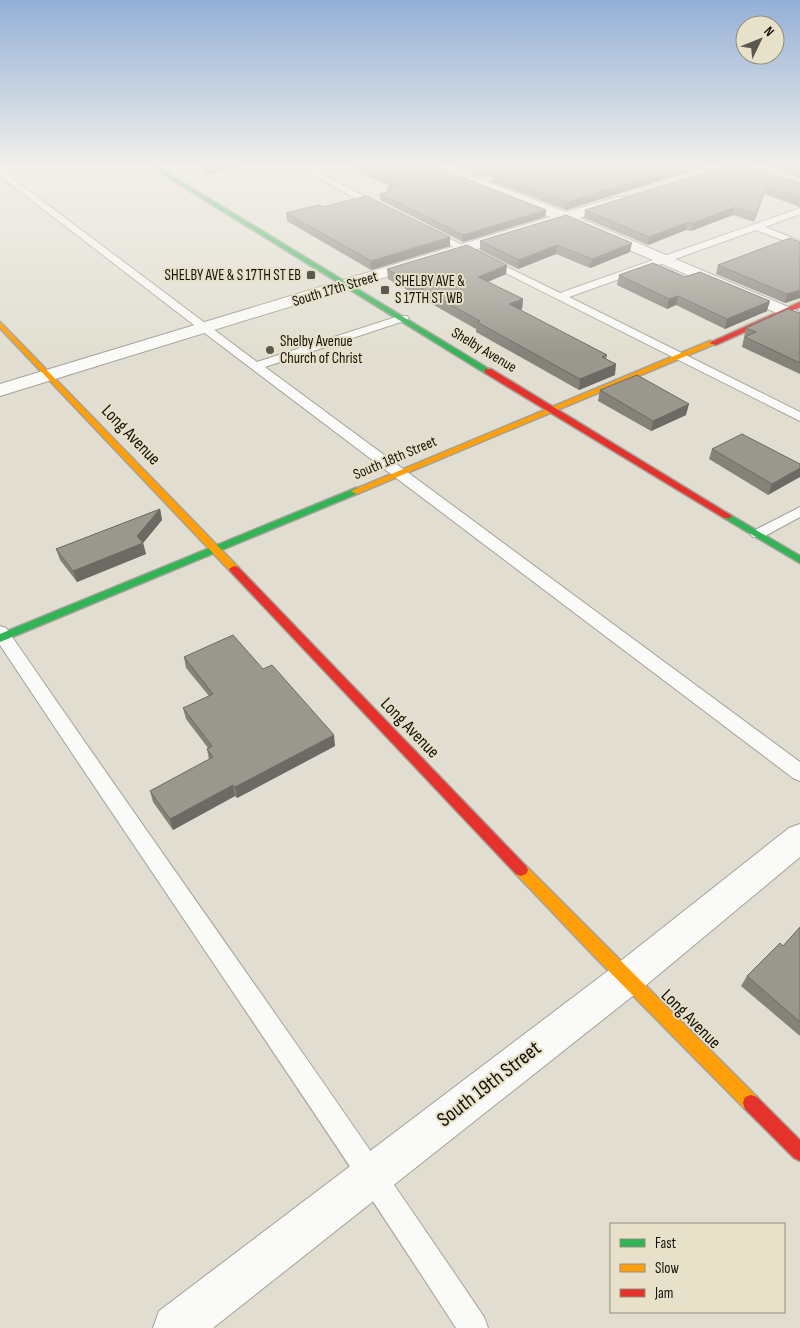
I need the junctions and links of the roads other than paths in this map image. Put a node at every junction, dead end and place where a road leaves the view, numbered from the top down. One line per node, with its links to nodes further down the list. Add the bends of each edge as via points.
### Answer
1 (75, 229): 18 (lane)
2 (255, 229): 11 (street, Shelby Avenue)
3 (424, 229): 9 (lane)
4 (532, 229): 9 (street, South 17th Street)
5 (593, 229): 10 (street)
6 (751, 229): 10 (lane)
7 (762, 229): 8 (lane)
8 (800, 244)
9 (464, 250): 11 (street, South 17th Street); 12 (lane)
10 (665, 259): 12 (lane); 14 (street)
11 (347, 285): 15 (street, Shelby Avenue); 18 (street, South 17th Street)
12 (560, 297): 19 (lane)
13 (800, 304): 14 (street, South 18th Street)
14 (784, 311): 16 (street); 19 (street, South 18th Street)
15 (403, 318): 20 (lane); 23 (street, Shelby Avenue)
16 (800, 318)
17 (0, 324): 21 (street, Long Avenue)
18 (205, 328): 20 (lane); 21 (street, South 17th Street)
19 (681, 357): 23 (street, South 18th Street); 24 (lane)
20 (256, 366): 25 (lane)
21 (49, 375): 22 (street, South 17th Street); 28 (street, Long Avenue)
22 (0, 390)
23 (553, 409): 25 (street, South 18th Street); 27 (street, Shelby Avenue)
24 (800, 417)
25 (399, 473): 28 (street, South 18th Street); 31 (lane)
26 (800, 511): 27 (lane)
27 (758, 534): 29 (street, Shelby Avenue)
28 (215, 549): 30 (street, South 18th Street); 33 (street, Long Avenue)
29 (800, 560)
30 (1, 635): 35 (lane)
31 (800, 773)
32 (800, 838): 33 (street, South 19th Street)
33 (626, 979): 34 (street, Long Avenue); 35 (street, South 19th Street)
34 (800, 1152)
35 (372, 1174): 36 (street, South 19th Street); 37 (lane)
36 (176, 1328)
37 (473, 1328)

